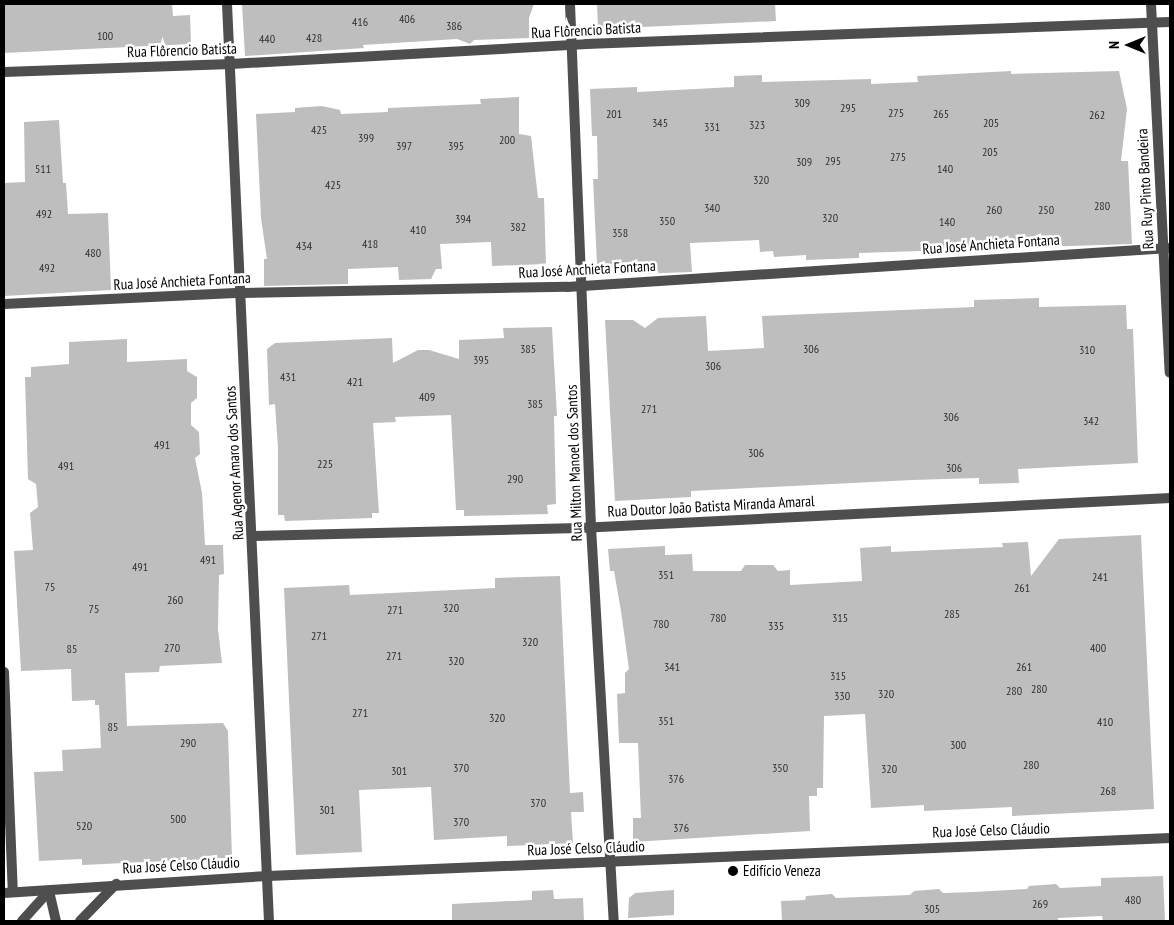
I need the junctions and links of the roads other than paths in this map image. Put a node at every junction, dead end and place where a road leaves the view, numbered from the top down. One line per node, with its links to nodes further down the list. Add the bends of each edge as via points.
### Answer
1 (227, 4): 7 (street, Rua Agenor Amaro dos Santos)
2 (570, 4): 6 (street, Rua Milton Manoel dos Santos)
3 (1151, 4): 5 (street, Rua Ruy Pinto Bandeira)
4 (1170, 22): 5 (street, Rua Flôrencio Batista)
5 (1153, 23): 6 (street, Rua Flôrencio Batista); 9 (street, Rua Ruy Pinto Bandeira)
6 (572, 46): 7 (street, Rua Flôrencio Batista); 10 (street, Rua Milton Manoel dos Santos)
7 (231, 64): 8 (street, Rua Flôrencio Batista); 11 (street, Rua Agenor Amaro dos Santos)
8 (4, 72)
9 (1167, 248): 10 (street, Rua José Anchieta Fontana); 13 (street, Rua Ruy Pinto Bandeira)
10 (582, 285): 11 (street, Rua José Anchieta Fontana); 15 (street, Rua Milton Manoel dos Santos)
11 (241, 293): 12 (street, Rua José Anchieta Fontana); 16 (street, Rua Agenor Amaro dos Santos)
12 (4, 304)
13 (1170, 374)
14 (1170, 498): 15 (street, Rua Doutor João Batista Miranda Amaral)
15 (591, 527): 16 (street, Rua Doutor João Batista Miranda Amaral); 19 (street, Rua Milton Manoel dos Santos)
16 (253, 536): 20 (street, Rua Agenor Amaro dos Santos)
17 (4, 672): 23 (street)
18 (1170, 838): 19 (street, Rua José Celso Cláudio)
19 (612, 862): 20 (street, Rua José Celso Cláudio); 28 (street, Rua Milton Manoel dos Santos)
20 (268, 876): 21 (street, Rua José Celso Cláudio); 27 (street, Rua Agenor Amaro dos Santos)
21 (116, 884): 22 (street, Rua José Celso Cláudio); 26 (street)
22 (49, 891): 23 (street, Rua José Celso Cláudio); 24 (street); 25 (street)
23 (8, 892)
24 (22, 921)
25 (56, 921)
26 (80, 921)
27 (269, 921)
28 (614, 921)

